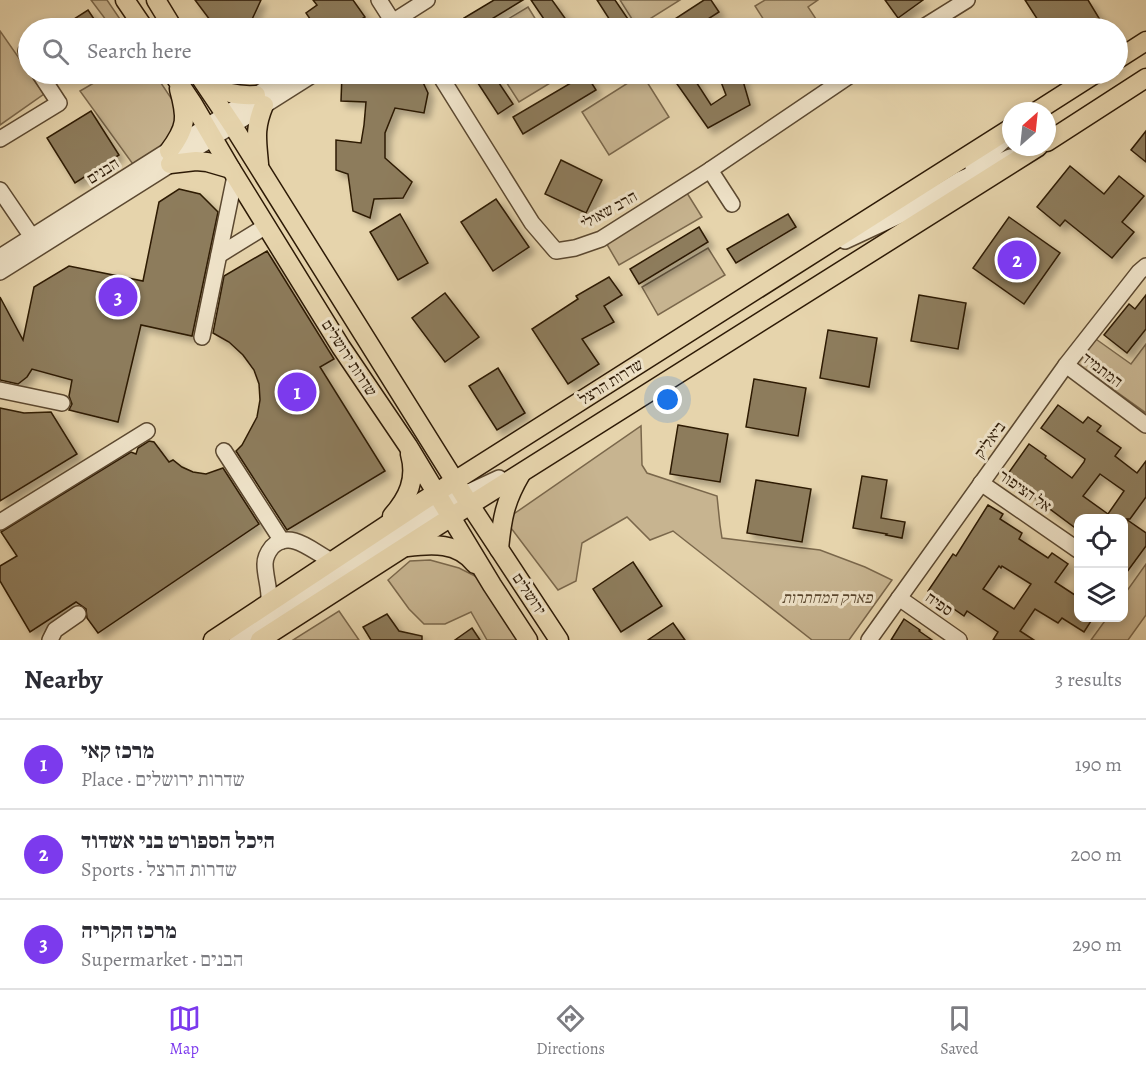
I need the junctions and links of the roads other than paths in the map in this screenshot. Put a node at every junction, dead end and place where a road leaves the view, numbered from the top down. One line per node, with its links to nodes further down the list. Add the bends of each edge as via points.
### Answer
1 (125, 0): 6 (main road)
2 (156, 0): 7 (main road)
3 (380, 0): 8 (street)
4 (427, 0): 9 (street)
5 (967, 0): 10 (street)
6 (137, 18)
7 (167, 18)
8 (394, 18)
9 (405, 18)
10 (938, 18)
11 (1146, 41): 12 (main road)
12 (1128, 53)
13 (1146, 78): 29 (main road, שדרות הרצל)
14 (47, 84): 30 (street, via 59,103)
15 (177, 84): 34 (main road, via 185,119)
16 (180, 84): 27 (main road, שדרות ירושלים)
17 (205, 84): 26 (main road, שדרות ירושלים)
18 (211, 84): 24 (main road, via 231,94)
19 (274, 84): 24 (street)
20 (293, 84): 24 (street)
21 (445, 84): 36 (street, הרב שאולי, via 532,223 556,251 601,239)
22 (837, 84): 36 (street, הרב שאולי)
23 (1079, 84): 25 (main road)
24 (260, 100): 26 (street, הבנים); 35 (main road, via 256,133)
25 (1051, 102)
26 (229, 120): 27 (street, הבנים); 35 (main road, שדרות ירושלים)
27 (210, 132): 34 (street, הבנים); 37 (main road, שדרות ירושלים)
28 (1002, 134): 46 (main road, שדרות הרצל)
29 (1056, 136)
30 (0, 140)
31 (1002, 142): 38 (street)
32 (1012, 156): 38 (street)
33 (1025, 156): 49 (main road, שדרות הרצל)
34 (169, 158): 37 (main road, via 207,162); 43 (street, הבנים); 48 (street, הבנים)
35 (260, 169): 61 (main road, שדרות ירושלים)
36 (711, 170): 40 (street)
37 (233, 173): 42 (main road, שדרות ירושלים); 44 (street)
38 (961, 179): 41 (street)
39 (0, 190): 43 (street)
40 (732, 204)
41 (903, 214): 46 (street); 49 (street)
42 (266, 226): 44 (street); 57 (main road, שדרות ירושלים)
43 (32, 237): 45 (street, הבנים)
44 (219, 255): 50 (street)
45 (0, 257)
46 (803, 260): 61 (main road, שדרות הרצל, via 640,364)
47 (1146, 266): 51 (street, ביאליק)
48 (0, 272)
49 (820, 284): 52 (main road, שדרות הרצל)
50 (202, 337)
51 (1066, 365): 55 (street, המתמיד); 60 (street, ביאליק)
52 (663, 383): 59 (main road, שדרות הרצל); 61 (street, via 503,476)
53 (0, 390): 54 (street)
54 (62, 403)
55 (1146, 424)
56 (147, 431): 63 (street)
57 (408, 446): 62 (main road, שדרות ירושלים); 64 (main road, via 411,487)
58 (224, 451): 65 (street)
59 (523, 471): 61 (main road, שדרות הרצל); 68 (main road, via 505,508)
60 (981, 483): 66 (street, אל הציפור); 72 (street, ביאליק)
61 (462, 492): 62 (main road, שדרות הרצל); 62 (main road, שדרות הרצל); 68 (main road, שדרות ירושלים)
62 (444, 505): 64 (main road, שדרות הרצל); 67 (main road, שדרות הרצל); 70 (street); 71 (main road, שדרות ירושלים)
63 (0, 522)
64 (383, 527): 69 (main road, שדרות הרצל)
65 (282, 541): 69 (street, via 301,542); 73 (street, via 271,548 265,563)
66 (1074, 547)
67 (402, 548): 71 (main road, via 446,545 471,559); 79 (main road, שדרות הרצל)
68 (499, 549): 81 (main road, ירושלים)
69 (332, 561): 73 (main road, שדרות הרצל)
70 (353, 564): 75 (street); 78 (street)
71 (492, 585): 80 (main road, שדרות ירושלים)
72 (899, 598): 82 (street, ביאליק); 83 (street, ספיח)
73 (269, 602): 75 (main road, שדרות הרצל)
74 (78, 614): 76 (street, via 55,630)
75 (246, 617): 77 (main road, שדרות הרצל)
76 (50, 640)
77 (213, 640)
78 (237, 640)
79 (260, 640)
80 (528, 640)
81 (559, 640)
82 (869, 640)
83 (959, 640)

